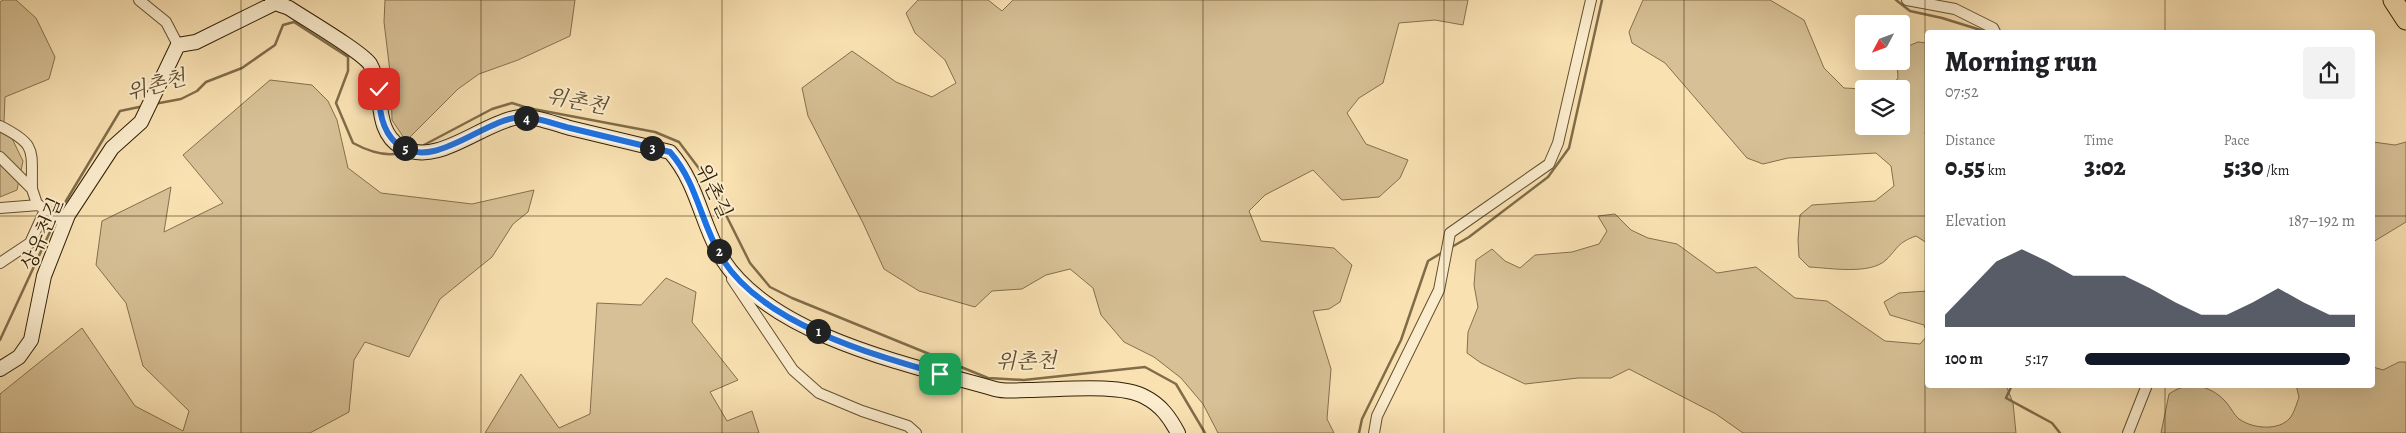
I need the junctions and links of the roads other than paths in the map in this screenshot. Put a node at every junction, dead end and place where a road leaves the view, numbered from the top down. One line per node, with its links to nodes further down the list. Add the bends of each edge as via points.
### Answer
1 (139, 0): 8 (street, via 166,22)
2 (1591, 0): 21 (street, via 1558,143 1549,164 1450,233 1439,290 1377,416)
3 (1907, 0): 7 (street, via 1955,9)
4 (2393, 0): 6 (highway)
5 (274, 2): 8 (street, via 196,42); 16 (street, 위촌길, via 315,24 369,62 378,81 379,112 390,137 400,146 424,154 435,152 493,125 523,117 670,152 683,167)
6 (2406, 20)
7 (1994, 30)
8 (178, 45): 14 (street, 상유천길, via 141,122 112,148)
9 (0, 126): 11 (street, via 24,138 31,151)
10 (0, 157): 11 (street)
11 (32, 189): 13 (street)
12 (0, 208): 13 (street)
13 (45, 210): 14 (street); 15 (street, via 30,243)
14 (63, 222): 17 (street, 상유천길, via 44,276 31,340 19,357)
15 (0, 263)
16 (729, 268): 19 (street, via 732,279 793,370 819,393 908,426); 20 (street, 위촌길, via 743,286 796,322 881,357 999,390 1118,389 1144,396 1158,406)
17 (0, 369)
18 (2146, 388): 22 (street)
19 (916, 433)
20 (1178, 433)
21 (1374, 433)
22 (2128, 433)

